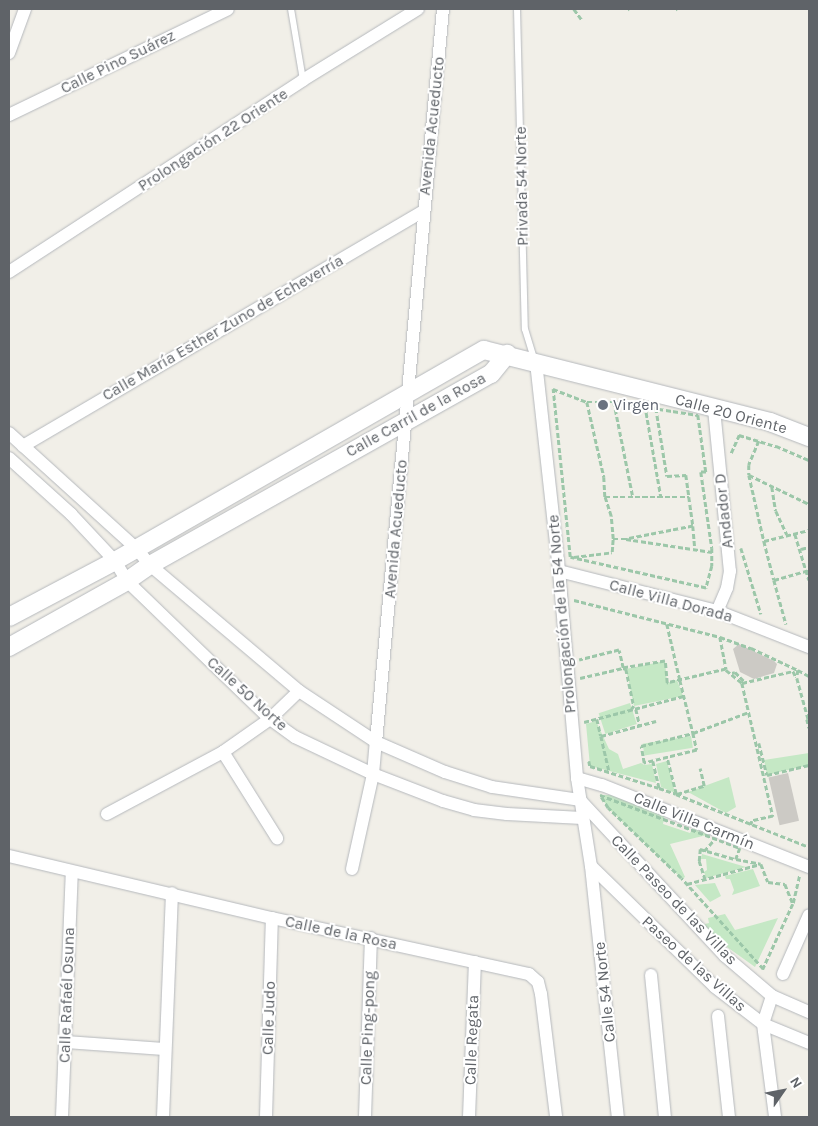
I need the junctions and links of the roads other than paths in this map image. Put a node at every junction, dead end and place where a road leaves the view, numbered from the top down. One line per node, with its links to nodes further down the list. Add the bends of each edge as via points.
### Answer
1 (228, 9): 9 (street, Calle Pino Suárez)
2 (290, 9): 8 (lane)
3 (418, 9): 8 (street, Prolongación 22 Oriente)
4 (443, 9): 10 (street, Avenida Acueducto)
5 (517, 9): 13 (lane, Privada 54 Norte, via 525,329)
6 (18, 15): 7 (street)
7 (9, 53)
8 (303, 80): 11 (street, Prolongación 22 Oriente)
9 (9, 114)
10 (423, 211): 14 (street, Avenida Acueducto); 19 (street, Calle María Esther Zuno de Echeverría)
11 (9, 272)
12 (507, 354): 13 (main road, Calle 20 Oriente); 14 (main road, Calle Carril de la Rosa, via 484,350); 16 (main road, Calle Carril de la Rosa, via 491,374)
13 (536, 362): 15 (main road, Calle 20 Oriente); 24 (street, Prolongación de la 54 Norte)
14 (408, 393): 16 (street, Avenida Acueducto); 21 (main road, Calle Carril de la Rosa)
15 (714, 408): 18 (main road, Calle 20 Oriente, via 770,422); 26 (street, Andador D, via 730,570 727,588)
16 (405, 421): 23 (main road, Calle Carril de la Rosa); 32 (street, Avenida Acueducto)
17 (9, 433): 19 (street)
18 (809, 437)
19 (23, 446): 21 (street)
20 (9, 458): 22 (street, Calle 50 Norte, via 71,514)
21 (136, 548): 22 (main road, Calle Carril de la Rosa); 23 (street)
22 (115, 561): 25 (street, Calle 50 Norte); 27 (main road, Calle Carril de la Rosa)
23 (150, 565): 25 (main road, Calle Carril de la Rosa); 30 (street)
24 (559, 571): 26 (street, Calle Villa Dorada); 35 (street, Prolongación de la 54 Norte)
25 (127, 581): 28 (main road, Calle Carril de la Rosa); 31 (street, Calle 50 Norte)
26 (717, 611): 29 (street, Calle Villa Dorada)
27 (9, 617)
28 (9, 647)
29 (809, 647)
30 (299, 691): 31 (street); 32 (street)
31 (270, 719): 33 (street); 34 (street, Calle 50 Norte, via 295,737)
32 (376, 742): 34 (street, Avenida Acueducto); 36 (street, via 445,772 492,787)
33 (223, 752): 37 (street); 39 (street)
34 (373, 774): 38 (street, Calle 50 Norte, via 474,810); 43 (street, Avenida Acueducto)
35 (577, 778): 36 (street, Prolongación de la 54 Norte); 42 (street, Calle Villa Carmín)
36 (580, 800): 38 (street, Prolongación de la 54 Norte); 52 (street, Calle Paseo de las Villas, via 725,956)
37 (107, 814)
38 (582, 818): 41 (street, Prolongación de la 54 Norte)
39 (277, 838)
40 (9, 856): 44 (street, Calle de la Rosa)
41 (592, 866): 55 (street, Paseo de las Villas, via 715,987); 65 (street, Calle 54 Norte)
42 (809, 867)
43 (352, 869)
44 (72, 872): 45 (street, Calle de la Rosa); 56 (street, Calle Rafaél Osuna)
45 (172, 893): 47 (street, Calle de la Rosa); 58 (street)
46 (809, 915): 50 (street)
47 (272, 918): 48 (street, Calle de la Rosa); 61 (street, Calle Judo)
48 (371, 938): 49 (street, Calle de la Rosa); 62 (street, Calle Ping-pong)
49 (475, 962): 63 (street, Calle Regata); 64 (street, Calle de la Rosa, via 528,974 538,982)
50 (783, 974)
51 (651, 975): 66 (street)
52 (772, 996): 53 (street, Paseo de las Villas); 55 (street)
53 (809, 1012)
54 (718, 1016): 67 (street)
55 (763, 1024): 57 (street, Paseo de las Villas); 68 (street)
56 (65, 1042): 58 (street); 59 (street, Calle Rafaél Osuna)
57 (809, 1043)
58 (165, 1049): 60 (street)
59 (62, 1117)
60 (163, 1117)
61 (266, 1117)
62 (365, 1117)
63 (469, 1117)
64 (556, 1117)
65 (618, 1117)
66 (665, 1117)
67 (728, 1117)
68 (775, 1117)

